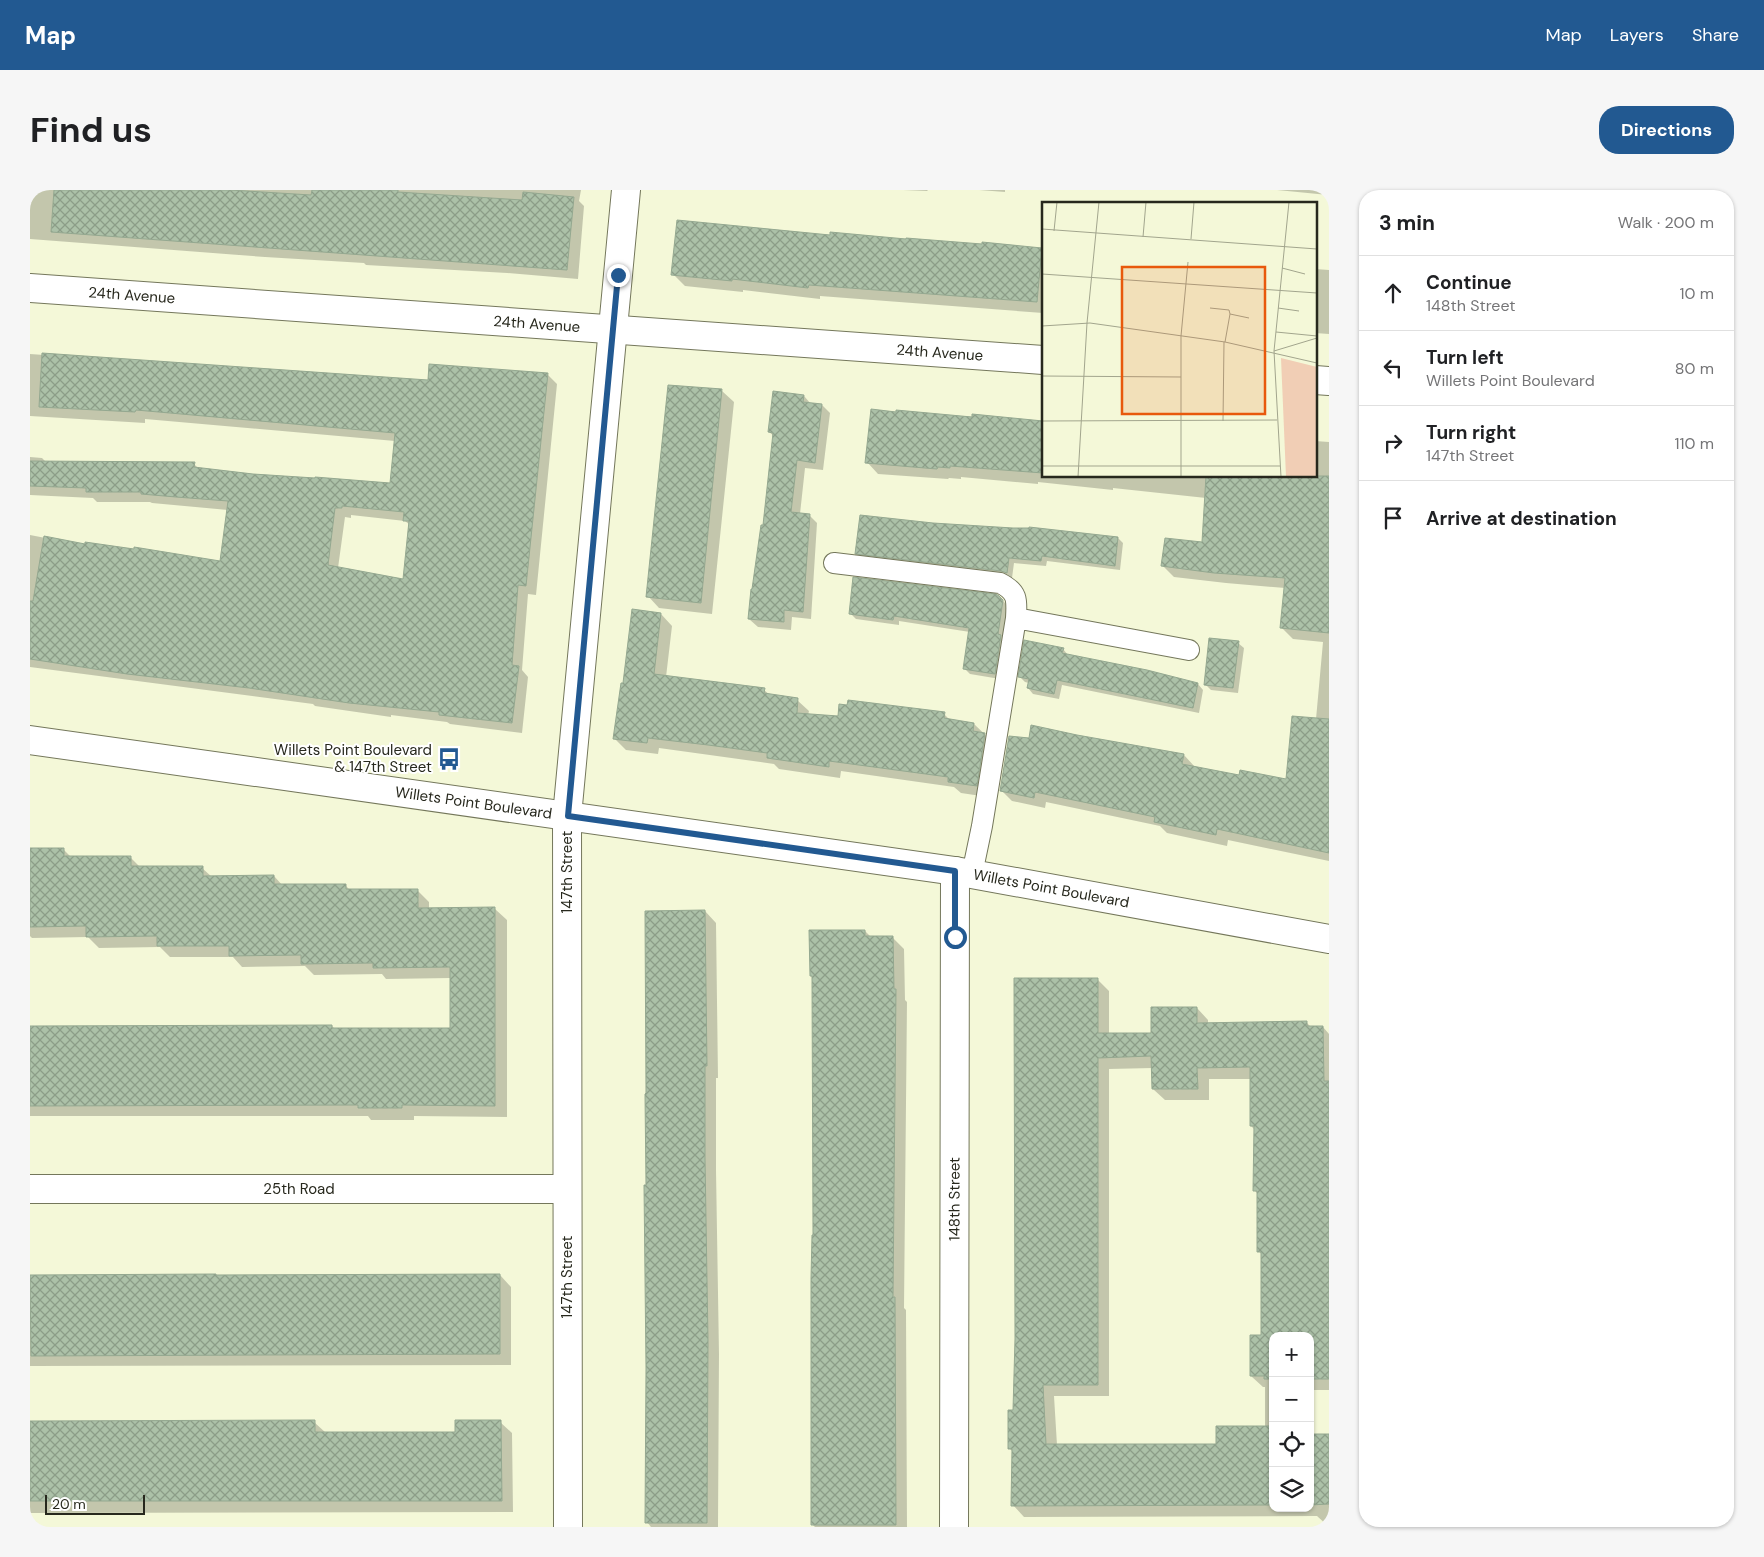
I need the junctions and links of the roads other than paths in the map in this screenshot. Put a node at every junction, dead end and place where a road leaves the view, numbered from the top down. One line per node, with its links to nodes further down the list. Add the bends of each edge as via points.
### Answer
1 (626, 190): 3 (street, 147th Street)
2 (30, 288): 3 (street, 24th Avenue)
3 (612, 329): 4 (street, 24th Avenue); 11 (street, 147th Street)
4 (1042, 360)
5 (1316, 380): 6 (street)
6 (1329, 381)
7 (834, 563): 8 (lane, via 1000,583 1009,588 1017,599)
8 (1016, 618): 9 (lane); 12 (lane, via 982,826)
9 (1189, 650)
10 (30, 740): 11 (street, Willets Point Boulevard)
11 (568, 816): 12 (street, Willets Point Boulevard); 15 (street, 147th Street)
12 (963, 873): 13 (street, Willets Point Boulevard); 17 (street, 148th Street)
13 (1329, 939)
14 (30, 1189): 15 (street, 25th Road)
15 (567, 1189): 16 (street, 147th Street)
16 (568, 1527)
17 (954, 1527)

